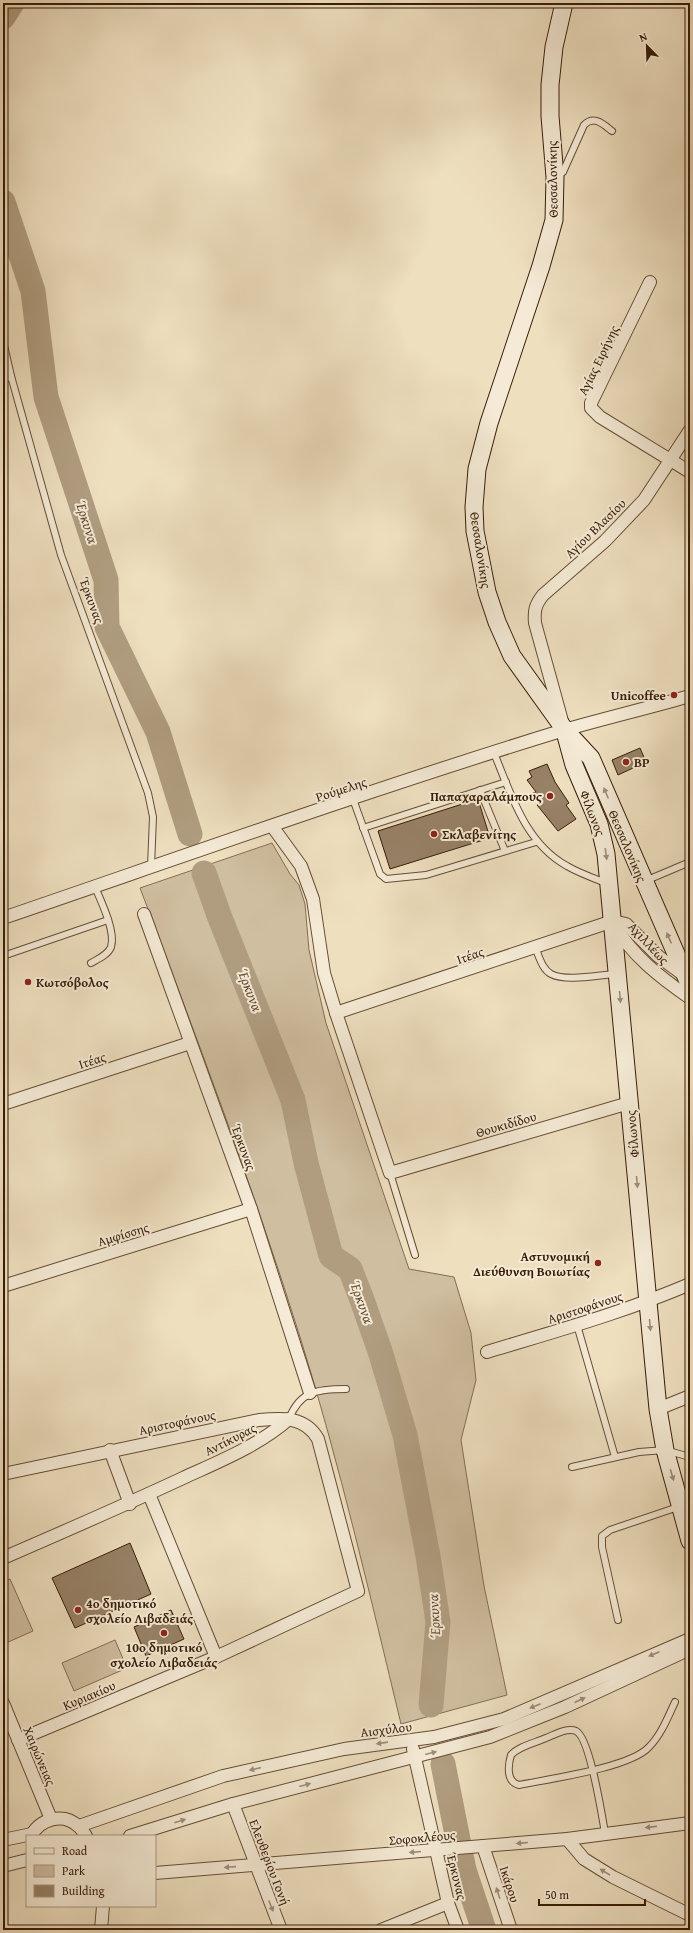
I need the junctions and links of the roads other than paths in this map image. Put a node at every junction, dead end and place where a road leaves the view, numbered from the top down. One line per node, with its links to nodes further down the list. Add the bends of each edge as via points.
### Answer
1 (564, 3): 3 (main road, Θεσσαλονίκης, via 554,46 550,85)
2 (612, 131): 3 (lane, via 598,121 588,121 563,172)
3 (555, 177): 12 (main road, Θεσσαλονίκης, via 555,206 551,230 489,422 477,469 474,499 479,553 487,592 497,622 512,656)
4 (650, 282): 9 (street, Αγίας Ειρήνης, via 591,403 591,408 600,417)
5 (3, 341): 6 (lane, Έρκυνας)
6 (11, 376): 7 (lane); 22 (lane, Έρκυνας, via 61,555 148,793 153,817)
7 (3, 380)
8 (690, 430): 9 (street, Αγίου Βλασίου)
9 (671, 460): 10 (street, Αγίας Ειρήνης); 12 (street, Αγίου Βλασίου, via 644,500 605,541 536,604 535,623)
10 (690, 472)
11 (690, 696): 12 (street, Ρούμελης)
12 (565, 730): 13 (street, Ρούμελης); 23 (main road, Θεσσαλονίκης, one-way to 12, via 591,758); 24 (main road, Φίλωνος, one-way to 24, via 574,765 603,838)
13 (494, 753): 14 (lane); 16 (street, Ρούμελης)
14 (506, 782): 15 (lane); 19 (lane, via 524,823)
15 (480, 790): 18 (lane); 20 (lane)
16 (353, 799): 17 (street, Ρούμελης); 18 (lane)
17 (272, 826): 22 (street, Ρούμελης); 36 (street, via 300,866 314,899 324,973)
18 (363, 828): 20 (lane, via 380,874 386,879 426,875)
19 (536, 842): 20 (lane); 24 (lane, via 566,866)
20 (505, 851)
21 (690, 862): 23 (lane)
22 (151, 866): 25 (street, Ρούμελης)
23 (644, 882): 34 (main road, Θεσσαλονίκης, one-way to 23)
24 (609, 884): 29 (main road, Φίλωνος)
25 (95, 887): 27 (street, Ρούμελης); 28 (lane)
26 (144, 914): 37 (street, Έρκυνας)
27 (3, 918)
28 (108, 920): 31 (lane); 32 (lane, via 111,948 104,956)
29 (612, 921): 30 (street, Ιτέας); 33 (main road, Φίλωνος); 34 (street, Αχιλλέως, via 626,924 658,956); 35 (street, Αχιλλέως, via 621,936 651,968)
30 (535, 947): 33 (lane, via 550,974 563,978); 36 (street, Ιτέας)
31 (3, 956)
32 (91, 962)
33 (617, 973): 38 (main road, Φίλωνος, one-way to 38)
34 (689, 981)
35 (690, 998)
36 (336, 1013): 40 (street)
37 (190, 1043): 39 (street, Ιτέας); 41 (street, Έρκυνας)
38 (629, 1103): 40 (street, Θουκιδίδου); 45 (main road, Φίλωνος, one-way to 45)
39 (3, 1104)
40 (390, 1173): 42 (lane)
41 (252, 1209): 44 (street, Αμφίσσης); 49 (street, Έρκυνας)
42 (415, 1255)
43 (690, 1284): 45 (street, Αριστοφάνους)
44 (3, 1286)
45 (648, 1301): 46 (street, Αριστοφάνους); 51 (main road, Φίλωνος, one-way to 51)
46 (577, 1325): 47 (street, Αριστοφάνους); 55 (lane)
47 (487, 1352)
48 (346, 1389): 49 (lane)
49 (310, 1393): 52 (lane, via 294,1407)
50 (690, 1396): 51 (street)
51 (658, 1409): 54 (main road, Φίλωνος)
52 (288, 1420): 53 (street, Αριστοφάνους, via 259,1420); 59 (street, Αντίκυρας, via 272,1434 245,1449); 67 (street, Κυριακίου, via 312,1428 318,1439 358,1591)
53 (110, 1450): 58 (street, Αριστοφάνους); 61 (street)
54 (666, 1450): 55 (lane); 56 (lane); 60 (main road, Φίλωνος, one-way to 60)
55 (615, 1457): 57 (lane)
56 (690, 1457)
57 (572, 1467)
58 (3, 1474)
59 (149, 1494): 61 (street, Αντίκυρας); 67 (street)
60 (686, 1500): 62 (main road, Φίλωνος); 64 (lane, via 610,1530 602,1536 602,1547)
61 (130, 1504): 63 (street, Αντίκυρας)
62 (690, 1541)
63 (3, 1558)
64 (618, 1620)
65 (690, 1639): 71 (street, Αισχύλου, one-way to 71, via 504,1719 454,1733)
66 (690, 1649): 72 (street, one-way to 66, via 518,1726)
67 (216, 1657): 70 (street, Κυριακίου)
68 (676, 1702): 73 (lane, via 649,1748 633,1757)
69 (3, 1703): 70 (street, Χαιρώνειας)
70 (18, 1740): 75 (street, Χαιρώνειας)
71 (411, 1740): 72 (street, Έρκυνας); 77 (street, Αισχύλου, one-way to 77, via 344,1749 223,1776)
72 (415, 1757): 74 (street, one-way to 72); 86 (street, Έρκυνας)
73 (593, 1771): 73 (lane, via 582,1737 576,1731 570,1730 518,1750 511,1756 509,1777 519,1785); 78 (lane)
74 (233, 1804): 81 (street, one-way to 74); 88 (street, Ελευθερίου Γονή)
75 (51, 1819): 77 (street, via 61,1818); 79 (street, via 40,1824)
76 (690, 1822): 78 (street, Σοφοκλέους, one-way to 78)
77 (79, 1826): 80 (street)
78 (605, 1833): 83 (street, Σοφοκλέους)
79 (32, 1835)
80 (85, 1835)
81 (133, 1835)
82 (26, 1836): 84 (street)
83 (566, 1839): 85 (street, Σοφοκλέους, one-way to 85); 93 (street, one-way to 83, via 613,1877 584,1859)
84 (3, 1840)
85 (479, 1846): 86 (street, Σοφοκλέους); 98 (street, Ικάρου, one-way to 85)
86 (436, 1851): 88 (street, Σοφοκλέους, one-way to 88); 91 (street, Έρκυνας)
87 (26, 1860): 89 (street)
88 (255, 1865): 90 (street, Σοφοκλέους, one-way to 90); 95 (street, Ελευθερίου Γονή, one-way to 95)
89 (3, 1866)
90 (156, 1873)
91 (448, 1903): 96 (street); 97 (street, Έρκυνας)
92 (102, 1907): 94 (street)
93 (690, 1915)
94 (101, 1930)
95 (281, 1930)
96 (381, 1930)
97 (458, 1930)
98 (511, 1930)

